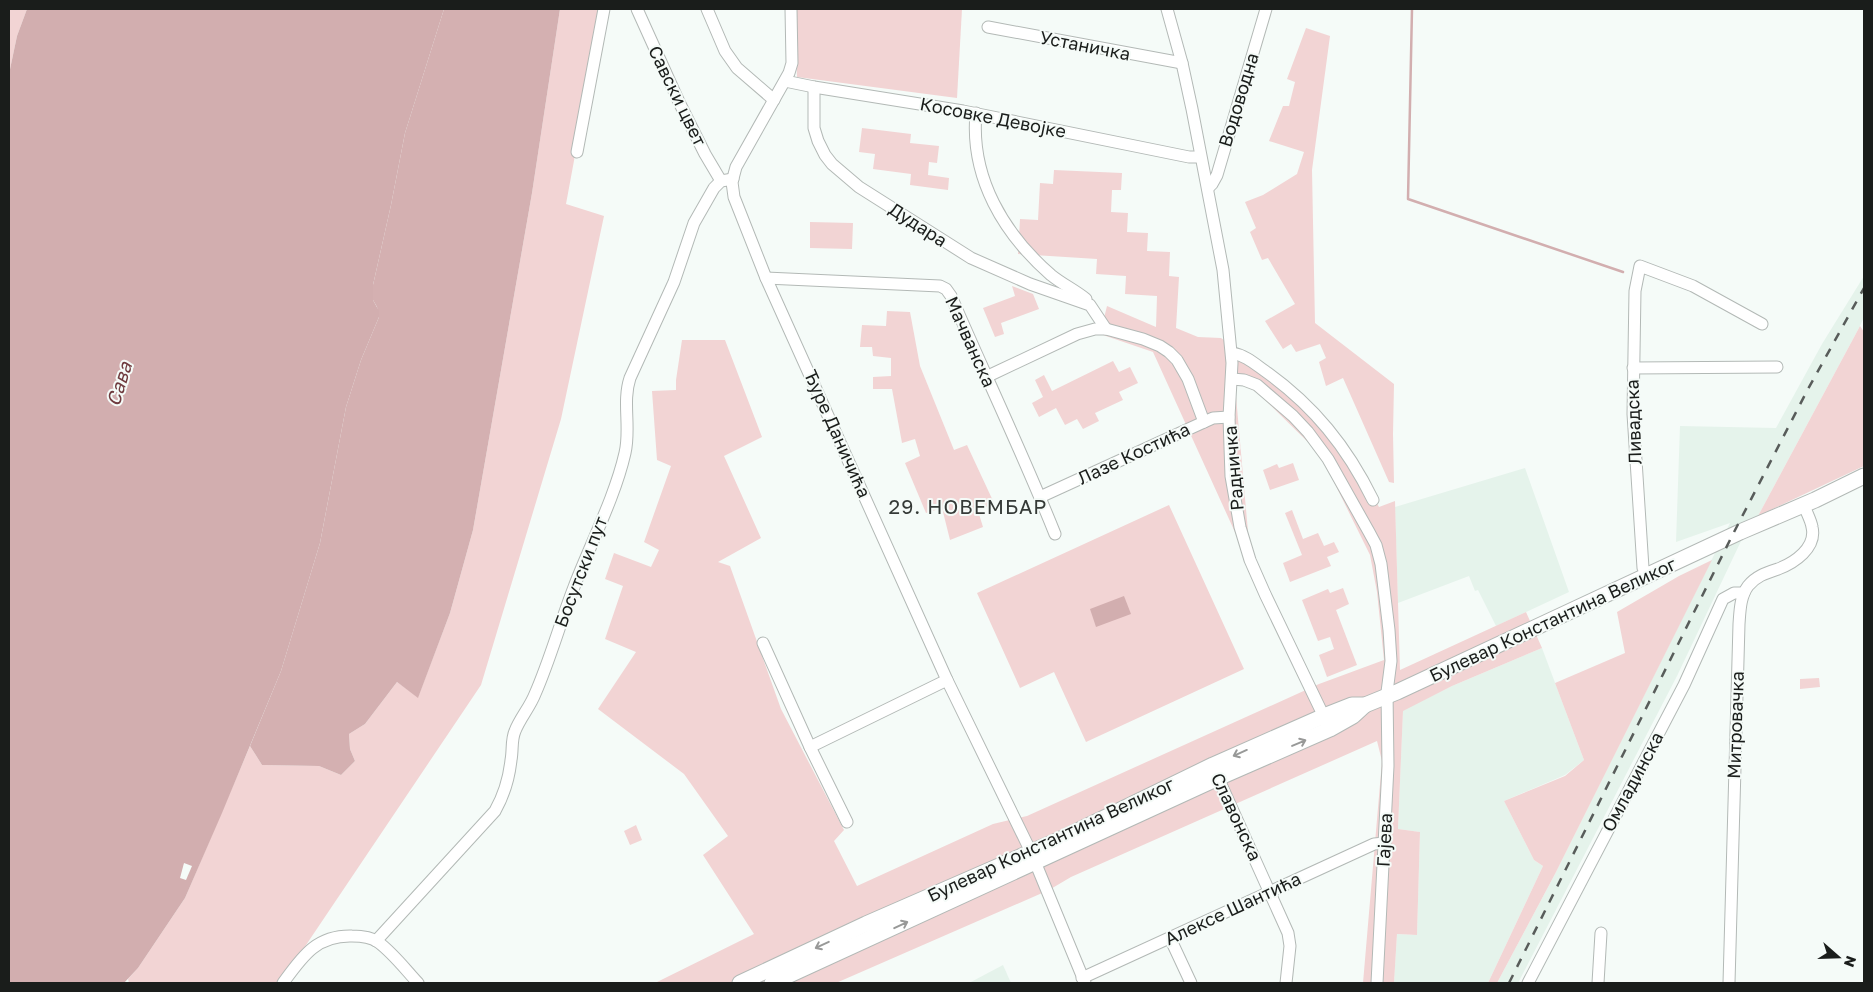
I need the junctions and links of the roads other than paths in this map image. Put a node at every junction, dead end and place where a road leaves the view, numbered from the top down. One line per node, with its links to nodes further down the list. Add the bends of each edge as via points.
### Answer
1 (604, 9): 13 (street)
2 (637, 9): 15 (street, Савски цвет, via 705,154)
3 (707, 9): 11 (street, via 725,51 737,68)
4 (791, 9): 9 (street, Ђуре Даничића, via 792,63)
5 (1167, 9): 8 (street)
6 (1266, 9): 16 (street, Водоводна, via 1217,175)
7 (988, 27): 8 (street, Устаничка)
8 (1182, 63): 14 (street)
9 (786, 81): 10 (street, Косовке Девојке); 11 (street, Ђуре Даничића)
10 (814, 88): 12 (street, Косовке Девојке); 18 (street, Дудара, via 814,128 818,141 832,164 859,187 971,258)
11 (774, 100): 15 (street, Ђуре Даничића)
12 (976, 113): 14 (street, Косовке Девојке); 18 (street, via 976,154 1000,216 1026,251 1052,276 1086,298)
13 (577, 152)
14 (1200, 157): 16 (street)
15 (727, 180): 17 (street, Ђуре Даничића); 47 (street, Босутски пут, via 714,188 694,223 674,282 630,378 625,454 541,681 513,736 504,794 495,811)
16 (1208, 188): 21 (street, Радничка, via 1223,270)
17 (766, 278): 24 (street, Мачванска, via 942,287 951,296); 36 (street, Ђуре Даничића)
18 (1087, 304): 20 (street, via 1094,308)
19 (1762, 324): 23 (street, Ливадска, via 1693,286 1640,266 1635,291)
20 (1106, 329): 24 (street, via 1077,334); 27 (street, via 1143,339 1169,352 1188,379)
21 (1232, 353): 25 (street, Радничка); 30 (street, via 1270,375 1323,422 1353,463)
22 (1777, 367): 23 (street)
23 (1633, 368): 33 (street, Ливадска, via 1641,542 1643,568)
24 (986, 377): 29 (street, Мачванска)
25 (1232, 379): 26 (street, Радничка); 37 (street, Гајева, via 1257,385 1308,432 1328,459 1376,545 1389,630 1391,661)
26 (1229, 417): 27 (street, Лазе Костића); 38 (street, Радничка, via 1231,476 1250,560)
27 (1204, 422): 29 (street, Лазе Костића)
28 (1864, 476): 31 (main road, Булевар Константина Великог)
29 (1040, 497): 32 (street, Мачванска)
30 (1373, 500)
31 (1804, 505): 33 (main road, Булевар Константина Великог); 34 (street, via 1812,528 1810,544 1797,559 1757,577)
32 (1055, 534)
33 (1649, 576): 37 (main road, Булевар Константина Великог)
34 (1744, 592): 56 (street, Омладинска, via 1730,594 1723,600 1684,685); 58 (street, Митровачка, via 1739,624)
35 (763, 643): 39 (street)
36 (947, 680): 39 (street); 43 (street, Ђуре Даничића)
37 (1387, 696): 38 (main road, Булевар Константина Великог, via 1365,705 1352,705); 42 (street, Гајева)
38 (1327, 723): 40 (main road, Булевар Константина Великог)
39 (810, 747): 41 (street)
40 (1216, 772): 43 (main road, Булевар Константина Великог); 44 (street, Славонска)
41 (847, 822)
42 (1385, 843): 44 (street, Алексе Шантића, via 1374,844); 55 (street, Гајева)
43 (1033, 858): 48 (street, Ђуре Даничића); 51 (main road, Булевар Константина Великог, one-way to 51, via 866,924); 52 (main road, Булевар Константина Великог, one-way to 43)
44 (1270, 891): 46 (street, Алексе Шантића); 54 (street, Славонска, via 1290,940)
45 (1601, 933): 57 (street)
46 (1170, 938): 48 (street, Алексе Шантића); 53 (street)
47 (376, 941): 49 (street, via 356,936 327,939 300,959); 50 (street)
48 (1084, 980)
49 (283, 983)
50 (418, 983)
51 (740, 983)
52 (772, 983)
53 (1191, 983)
54 (1286, 983)
55 (1377, 983)
56 (1528, 983)
57 (1598, 983)
58 (1729, 983)

